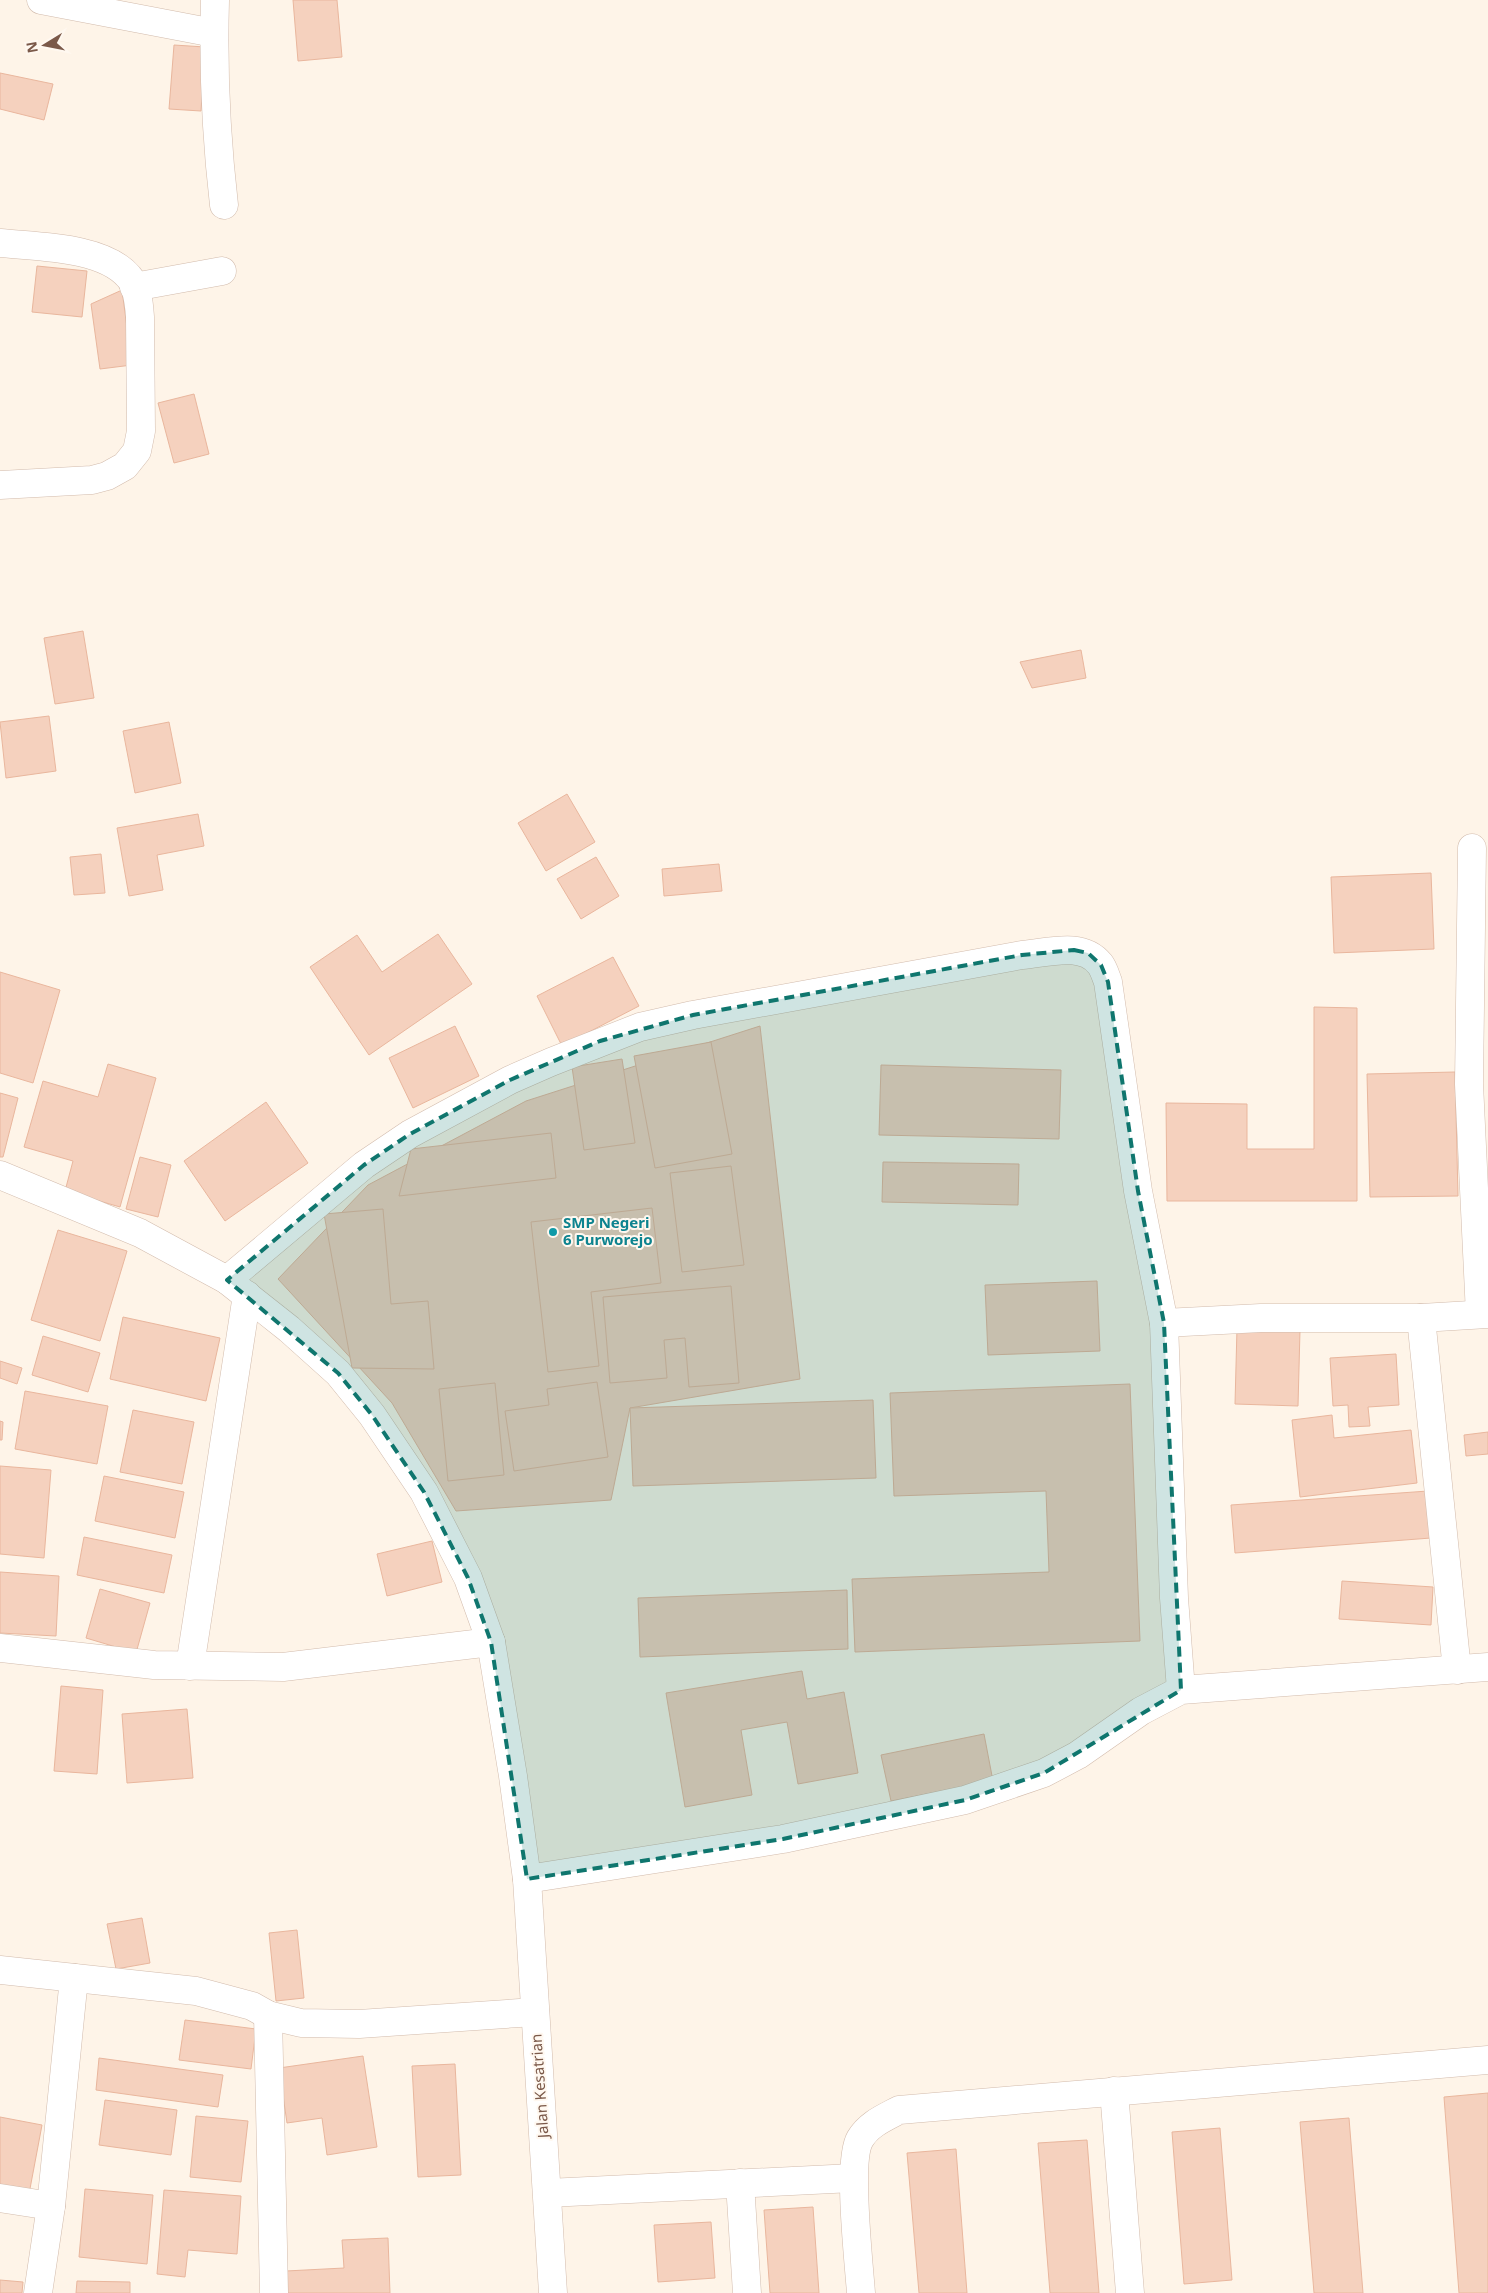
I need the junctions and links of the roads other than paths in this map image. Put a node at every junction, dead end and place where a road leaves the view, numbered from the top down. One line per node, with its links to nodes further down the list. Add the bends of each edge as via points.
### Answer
1 (41, 0): 3 (street)
2 (215, 0): 3 (street)
3 (214, 33): 4 (street, via 218,150)
4 (224, 205)
5 (0, 243): 7 (street, via 103,258 130,278)
6 (222, 271): 7 (street)
7 (134, 287): 8 (street, via 140,317 141,431 137,451 125,466 92,480)
8 (0, 485)
9 (1472, 848): 12 (street, via 1469,1084)
10 (0, 1175): 11 (street, Jalan Kesatrian, via 140,1233)
11 (237, 1287): 14 (street, via 364,1165 410,1134 510,1080 600,1042 640,1027 702,1013 1022,955 1074,950 1088,953 1101,965 1108,982 1138,1191); 15 (street, Jalan Kesatrian, via 338,1373 372,1415 424,1492 468,1578); 17 (street)
12 (1484, 1314): 13 (street)
13 (1422, 1318): 14 (street, via 1261,1318); 19 (street)
14 (1164, 1323): 20 (street, via 1174,1598)
15 (491, 1642): 17 (street, via 283,1666); 21 (street, Jalan Kesatrian)
16 (0, 1648): 17 (street)
17 (190, 1666)
18 (1488, 1666): 19 (street)
19 (1457, 1670): 20 (street)
20 (1181, 1690): 21 (street, via 1044,1773 964,1800 783,1839)
21 (527, 1879): 24 (street, Jalan Kesatrian)
22 (0, 1970): 23 (street)
23 (74, 1978): 25 (street, via 196,1991 252,2006); 32 (street)
24 (535, 2012): 25 (street, via 359,2024 301,2023); 30 (street, Jalan Kesatrian)
25 (268, 2015): 34 (street)
26 (1488, 2060): 27 (street)
27 (1114, 2091): 28 (street, via 899,2110 874,2122 859,2141); 38 (street)
28 (853, 2178): 29 (street); 37 (street)
29 (740, 2183): 30 (street); 36 (street)
30 (548, 2193): 35 (street, Jalan Kesatrian)
31 (0, 2198): 32 (street)
32 (51, 2206): 33 (street)
33 (38, 2293)
34 (274, 2293)
35 (552, 2293)
36 (747, 2293)
37 (861, 2293)
38 (1130, 2293)

